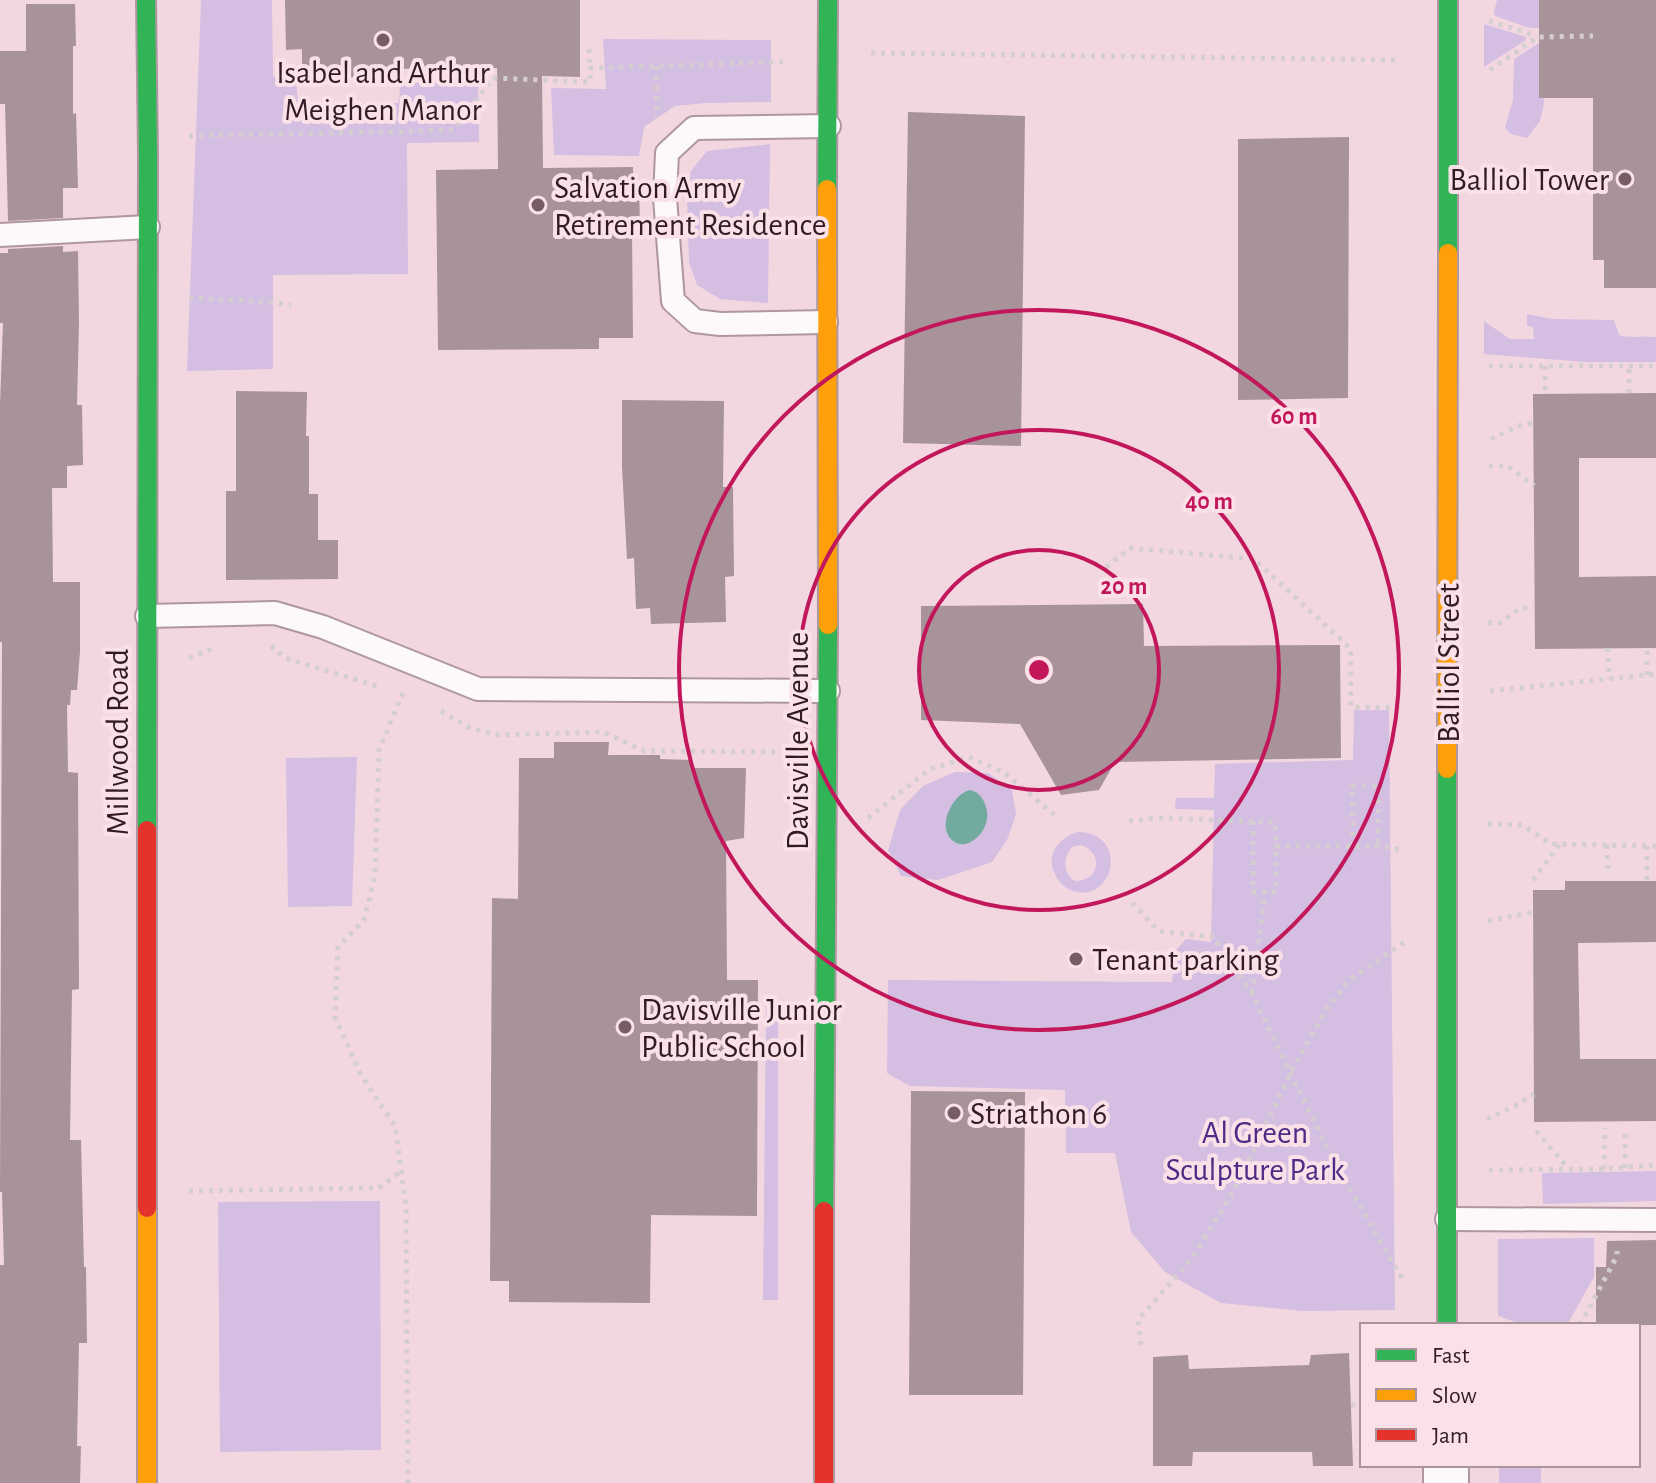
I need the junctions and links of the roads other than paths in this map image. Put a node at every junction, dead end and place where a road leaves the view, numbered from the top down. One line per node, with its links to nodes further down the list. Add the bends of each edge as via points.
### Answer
1 (146, 0): 5 (street, Millwood Road)
2 (828, 0): 4 (street, Davisville Avenue)
3 (1448, 0): 10 (street, Balliol Street)
4 (829, 126): 7 (street, Davisville Avenue); 7 (lane, via 694,128 667,153 665,198 673,301 695,321)
5 (148, 227): 6 (lane); 8 (street, Millwood Road)
6 (0, 235)
7 (826, 322): 9 (street, Davisville Avenue)
8 (147, 616): 9 (lane, via 275,613 478,689); 13 (street, Millwood Road)
9 (828, 691): 14 (street, Davisville Avenue)
10 (1447, 1219): 11 (lane); 12 (street, Balliol Street)
11 (1656, 1220)
12 (1447, 1323)
13 (147, 1483)
14 (824, 1483)

